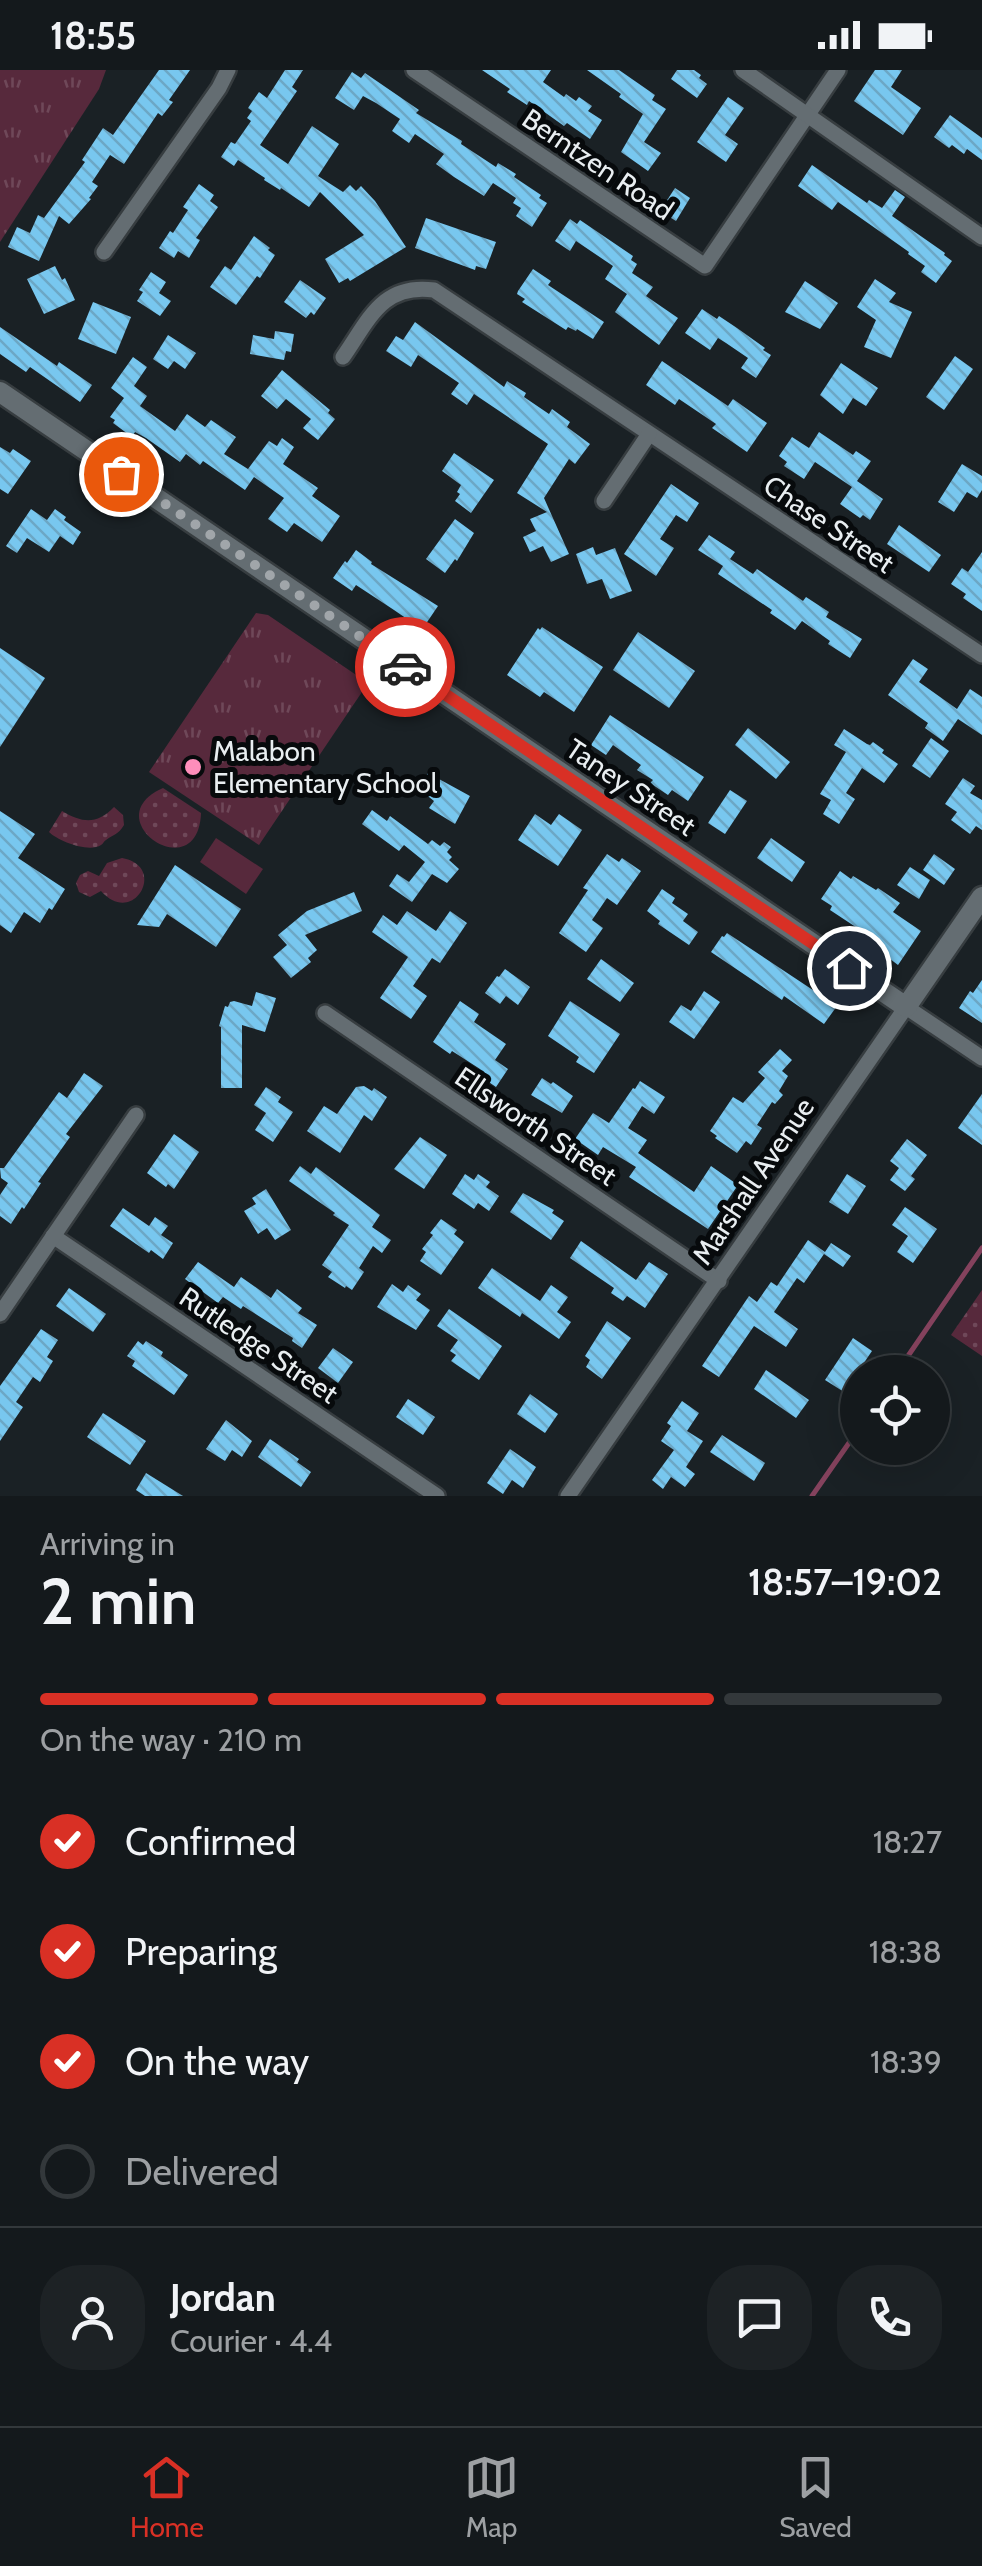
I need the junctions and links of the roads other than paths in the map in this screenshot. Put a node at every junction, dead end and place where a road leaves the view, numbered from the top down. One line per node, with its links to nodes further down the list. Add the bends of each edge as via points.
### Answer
1 (228, 70): 7 (street)
2 (414, 70): 5 (street, Berntzen Road, via 705,266)
3 (743, 70): 5 (street)
4 (838, 70): 5 (street)
5 (807, 115): 6 (street)
6 (982, 237)
7 (104, 252)
8 (343, 357): 10 (street, Chase Street, via 390,296 434,290)
9 (0, 392): 14 (street, Taney Street)
10 (649, 434): 11 (street); 12 (street, Chase Street)
11 (604, 501)
12 (982, 655)
13 (982, 896): 14 (street, Marshall Avenue)
14 (906, 1007): 16 (street, Taney Street); 19 (street, Marshall Avenue)
15 (325, 1013): 19 (street, Ellsworth Street)
16 (982, 1058)
17 (136, 1115): 18 (street)
18 (53, 1236): 20 (street); 21 (street, Rutledge Street)
19 (718, 1281): 22 (street, Marshall Avenue)
20 (0, 1314)
21 (437, 1496)
22 (568, 1496)

